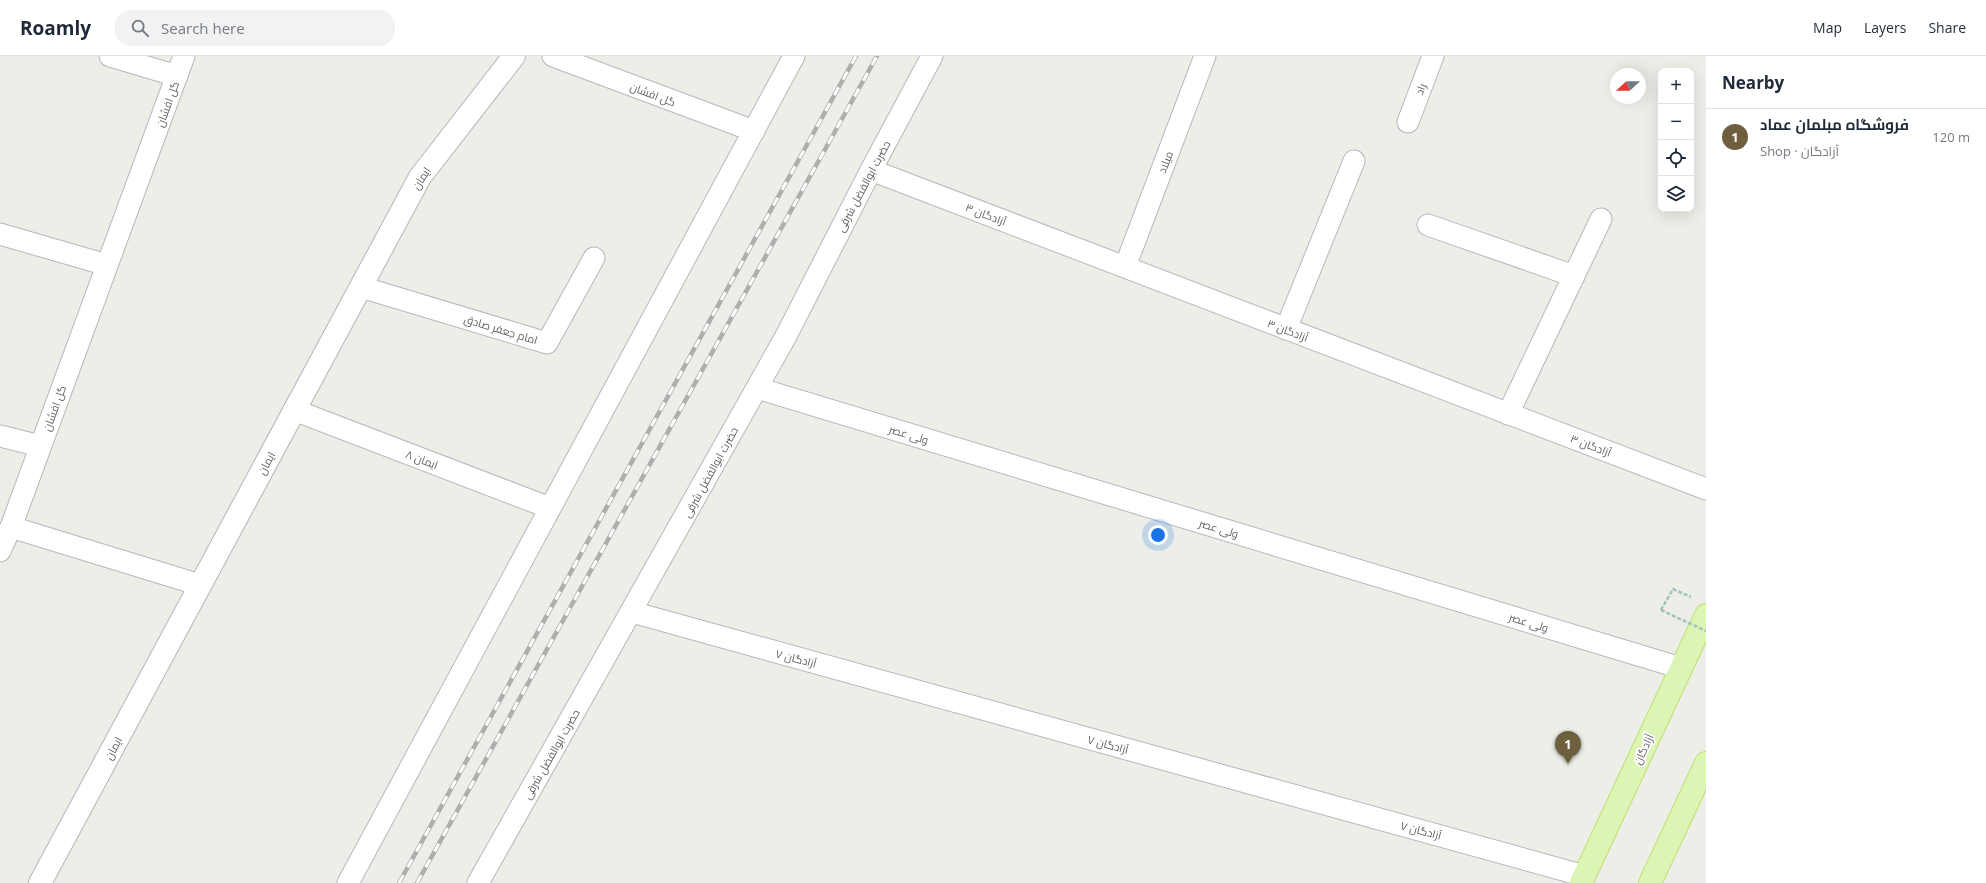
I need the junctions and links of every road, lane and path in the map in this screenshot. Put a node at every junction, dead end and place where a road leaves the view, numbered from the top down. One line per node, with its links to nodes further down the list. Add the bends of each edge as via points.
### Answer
1 (110, 56): 9 (street)
2 (184, 56): 9 (street, گل افشان)
3 (514, 56): 21 (street, ایمان, via 420,177)
4 (553, 56): 11 (street, گل افشان)
5 (794, 56): 11 (street)
6 (932, 56): 13 (street, حضرت ابوالفضل شرقی)
7 (1205, 56): 19 (street, میلاد)
8 (1433, 56): 10 (street, راد)
9 (177, 76): 18 (street, گل افشان)
10 (1408, 122)
11 (754, 132): 29 (street)
12 (1354, 161): 22 (street)
13 (871, 170): 19 (street, ۳ آزادگان); 23 (street, حضرت ابوالفضل شرقی, via 786,336)
14 (1601, 219): 20 (street)
15 (1428, 225): 20 (street)
16 (0, 234): 18 (street)
17 (594, 258): 21 (street, امام جعفر صادق, via 547,343)
18 (108, 265): 27 (street, گل افشان)
19 (1125, 268): 22 (street, ۳ آزادگان)
20 (1574, 276): 25 (street)
21 (361, 287): 24 (street, ایمان)
22 (1286, 329): 25 (street, ۳ آزادگان)
23 (756, 388): 34 (street, حضرت ابوالفضل شرقی); 37 (street, ولی عصر)
24 (294, 410): 29 (street, ایمان ۸); 32 (street, ایمان)
25 (1508, 414): 28 (street, ۳ آزادگان)
26 (0, 436): 27 (street)
27 (40, 446): 30 (street, گل افشان)
28 (1706, 489)
29 (550, 508): 41 (street)
30 (10, 527): 31 (street, گل افشان); 32 (street)
31 (0, 551)
32 (200, 585): 40 (street, ایمان)
33 (1673, 589): 36 (path, bridge, via 1661,610)
34 (632, 612): 39 (street, ۷ آزادگان); 42 (street, حضرت ابوالفضل شرقی)
35 (1706, 615): 37 (main road, آزادگان)
36 (1706, 630)
37 (1681, 668): 39 (main road, آزادگان)
38 (1706, 763): 43 (main road)
39 (1583, 879)
40 (40, 883)
41 (348, 883)
42 (478, 883)
43 (1650, 883)

